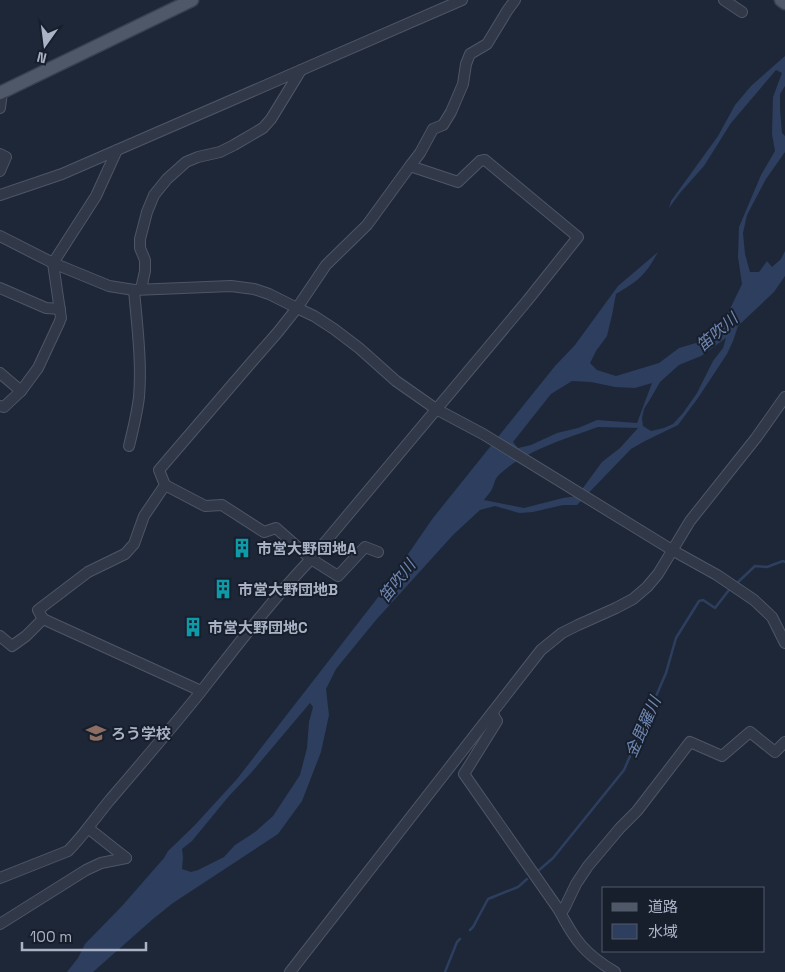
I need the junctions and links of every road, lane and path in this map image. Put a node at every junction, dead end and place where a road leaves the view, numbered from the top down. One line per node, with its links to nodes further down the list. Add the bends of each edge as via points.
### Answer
1 (192, 0): 9 (main road)
2 (462, 0): 8 (street)
3 (515, 0): 13 (street, via 487,44 470,54 463,84 450,112 443,125 433,129)
4 (724, 0): 7 (street)
5 (781, 0): 6 (main road)
6 (785, 3)
7 (742, 12)
8 (301, 70): 11 (street); 19 (street, via 263,128 220,152 186,162 166,179 154,195 140,239 145,271)
9 (1, 93): 10 (street)
10 (0, 108)
11 (117, 150): 15 (street, via 62,174); 17 (street, via 96,196)
12 (0, 154): 14 (street, via 6,158)
13 (410, 166): 20 (street, via 367,225 326,265); 26 (street, via 458,182 485,160 578,237)
14 (0, 171)
15 (0, 195)
16 (0, 236): 17 (street)
17 (53, 263): 19 (street, via 110,286); 21 (street)
18 (0, 288): 21 (street, via 46,308)
19 (138, 289): 20 (street, via 231,286 254,289); 27 (street, via 139,395)
20 (298, 308): 26 (street, via 334,329 396,381); 28 (street, via 159,470)
21 (60, 309): 23 (street, via 61,318 38,368)
22 (0, 373): 23 (street)
23 (21, 391): 25 (street, via 4,407)
24 (785, 397): 29 (street, via 690,521)
25 (0, 406)
26 (436, 409): 29 (street, via 483,434); 31 (street)
27 (129, 446)
28 (165, 485): 31 (street, via 205,506 222,505 264,532 276,528); 32 (street, via 144,516 134,544 125,554 88,572 38,610)
29 (672, 550): 34 (street, via 754,600 772,617); 36 (street, via 653,580 633,599 562,633 545,646)
30 (378, 552): 31 (street, via 365,547 338,576)
31 (311, 559): 35 (street)
32 (43, 619): 33 (street, via 12,646); 35 (street)
33 (0, 636)
34 (785, 643)
35 (201, 691): 38 (street)
36 (492, 713): 40 (street, via 497,721 464,774); 42 (street)
37 (785, 742): 40 (street, via 775,752 750,732 722,756 690,742 637,811 588,866 564,909)
38 (88, 828): 39 (street, via 68,851); 41 (street, via 126,858 86,870)
39 (0, 878)
40 (559, 910): 43 (street, via 584,949)
41 (0, 924)
42 (290, 972)
43 (615, 972)

